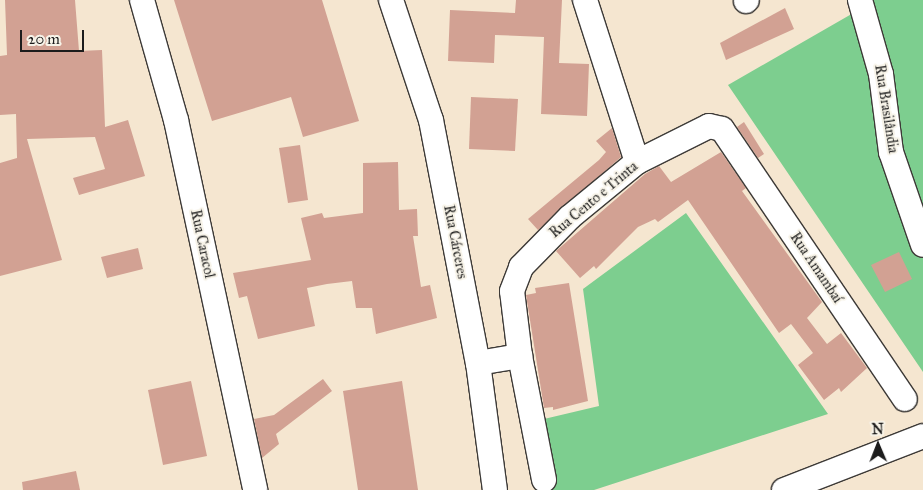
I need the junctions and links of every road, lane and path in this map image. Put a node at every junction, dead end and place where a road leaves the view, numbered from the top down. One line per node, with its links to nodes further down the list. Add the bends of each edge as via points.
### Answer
1 (142, 0): 13 (street, Rua Caracol, via 176,120)
2 (391, 0): 9 (street, Rua Cárceres, via 432,120)
3 (586, 0): 6 (street)
4 (860, 0): 7 (street, Rua Brasilândia, via 881,74 891,152)
5 (727, 137): 6 (street, Rua Cento e Trinta, via 722,129 709,126 696,129); 10 (street, Rua Amambaí)
6 (637, 162): 8 (street, Rua Cento e Trinta, via 570,217 521,267 512,291)
7 (923, 245)
8 (520, 356): 9 (street); 12 (street, Rua Cento e Trinta)
9 (478, 363): 14 (street, Rua Cárceres)
10 (904, 399)
11 (923, 436): 15 (street)
12 (544, 480)
13 (255, 490)
14 (495, 490)
15 (784, 490)

